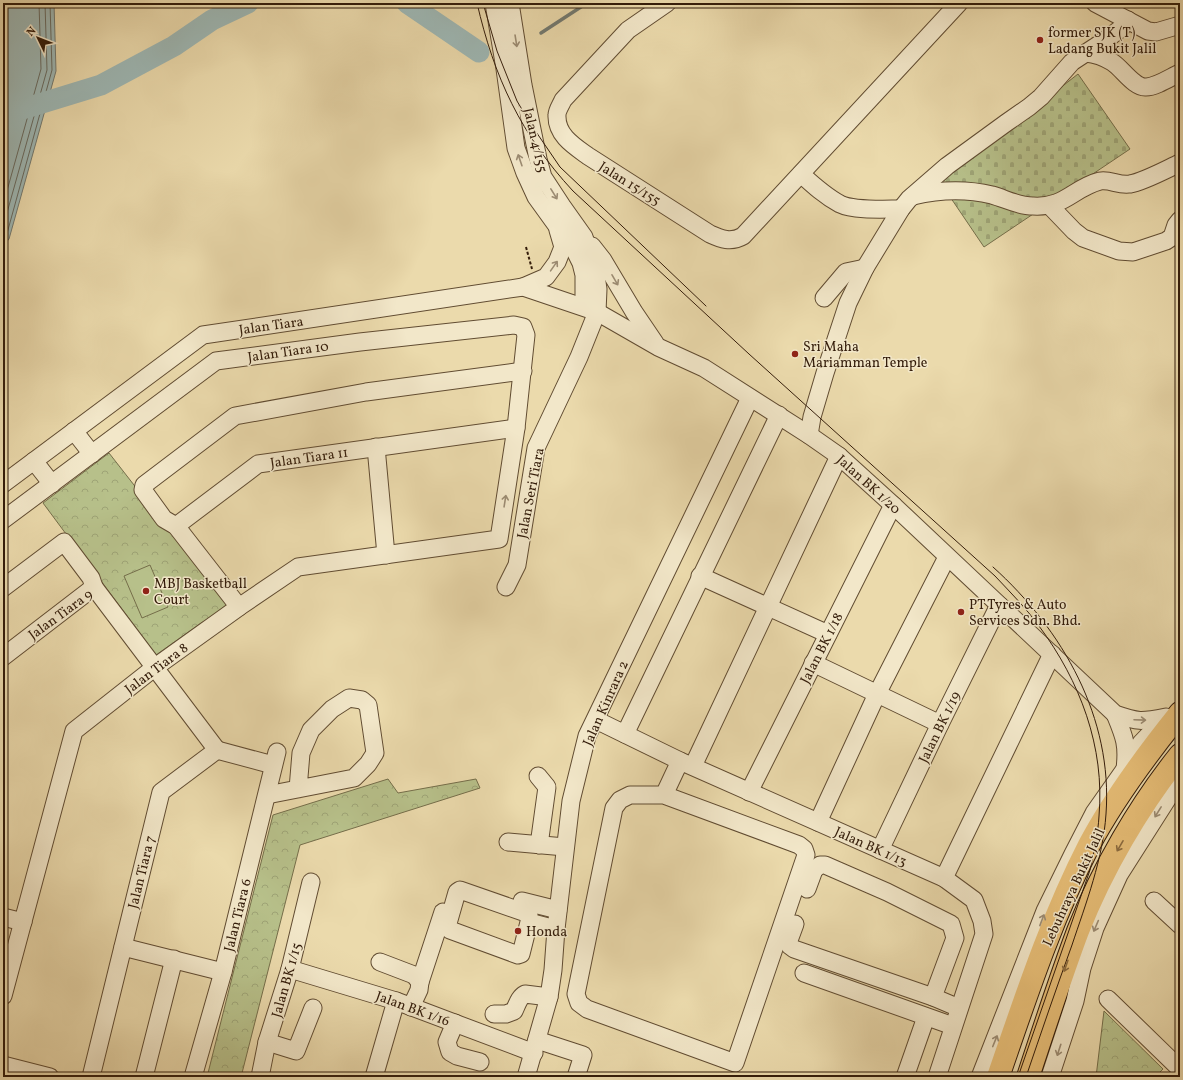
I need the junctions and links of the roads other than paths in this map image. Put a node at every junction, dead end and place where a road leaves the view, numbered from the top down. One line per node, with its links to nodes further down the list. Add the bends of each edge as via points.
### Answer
1 (494, 3): 16 (street, Jalan 4/155, one-way to 1, via 536,196 516,148)
2 (510, 3): 17 (street, Jalan 4/155, one-way to 17, via 538,159 544,176)
3 (667, 3): 11 (street, Jalan 15/155, via 628,30 563,100 557,115 561,132 572,145 710,234 725,241 743,236)
4 (959, 3): 11 (street, Jalan 15/155)
5 (1095, 3): 6 (street)
6 (1128, 20): 7 (street, via 1148,31 1156,32); 8 (street, via 1120,29)
7 (1180, 25)
8 (1086, 53): 9 (street, via 1113,62 1134,83 1145,88); 12 (street, via 1072,62 1029,107 947,166)
9 (1180, 73)
10 (1180, 163): 13 (street, via 1129,184 1100,181)
11 (801, 174): 14 (street, via 841,205 866,210)
12 (912, 196): 13 (street, via 928,192 974,192 1013,203); 14 (street)
13 (1050, 206): 15 (street, via 1083,238 1119,251 1133,252 1166,241 1172,237)
14 (901, 209): 18 (street)
15 (1180, 220)
16 (556, 226): 19 (street, one-way to 16, via 546,277 557,262 563,247); 21 (street, Jalan 4/155, via 582,263)
17 (584, 237): 21 (street, Jalan 4/155, via 595,269 598,289); 22 (street, one-way to 22, via 603,260)
18 (865, 268): 20 (street, via 846,272); 28 (street, via 848,303 812,417)
19 (529, 284): 21 (street, Jalan Tiara); 27 (street, Jalan Tiara, via 203,335)
20 (824, 298)
21 (590, 309): 22 (street, Jalan BK 1/20); 43 (street, Jalan Seri Tiara, via 579,357 536,448 517,565)
22 (658, 347): 24 (street, Jalan BK 1/20, via 704,368)
23 (523, 371): 26 (street, Jalan Tiara 10); 30 (street, Jalan Tiara 10, via 526,335 523,327 514,325 216,361); 37 (street, via 366,392 235,416 144,485 142,490 164,519)
24 (750, 398): 25 (street, Jalan BK 1/20); 57 (street, Jalan Kinrara 2)
25 (779, 415): 28 (street, Jalan BK 1/20); 41 (street)
26 (516, 428): 29 (street, Jalan Tiara 11); 38 (street, Jalan Tiara 10, one-way to 26)
27 (74, 431): 30 (street); 32 (street, Jalan Tiara)
28 (809, 435): 31 (street, Jalan BK 1/20)
29 (376, 447): 37 (street, Jalan Tiara 11, via 258,464); 39 (street)
30 (92, 454): 34 (street, Jalan Tiara 10)
31 (839, 456): 35 (street, Jalan BK 1/20); 47 (street)
32 (34, 461): 33 (street, Jalan Tiara); 34 (street)
33 (3, 484)
34 (52, 484): 36 (street, Jalan Tiara 10)
35 (893, 505): 40 (street, Jalan BK 1/20); 48 (street, Jalan BK 1/18)
36 (3, 520)
37 (176, 526): 46 (street)
38 (499, 539): 39 (street, Jalan Tiara 8)
39 (386, 555): 46 (street, Jalan Tiara 8, via 298,567)
40 (947, 557): 45 (street, Jalan BK 1/20); 53 (street)
41 (700, 576): 47 (street); 59 (street)
42 (94, 587): 44 (street, via 91,578 64,542); 50 (street, Jalan Tiara 9); 52 (street, Jalan Tiara 9)
43 (506, 587)
44 (3, 588)
45 (999, 605): 49 (street, Jalan BK 1/20); 58 (street, Jalan BK 1/19)
46 (239, 607): 52 (street, Jalan Tiara 8)
47 (768, 607): 48 (street); 62 (street)
48 (828, 634): 51 (street, Jalan BK 1/18)
49 (1052, 654): 55 (street, Jalan BK 1/20); 75 (street)
50 (3, 656)
51 (813, 663): 53 (street); 67 (street, Jalan BK 1/18)
52 (154, 668): 60 (street, Jalan Tiara 9); 82 (street, Jalan Tiara 8, via 74,731)
53 (877, 694): 58 (street); 70 (street)
54 (1180, 708): 56 (street)
55 (1115, 714): 56 (street, Jalan BK 1/20, one-way to 56, via 1140,721); 63 (street, Jalan BK 1/20, via 1125,737)
56 (1173, 715): 63 (street, via 1141,743); 120 (highway, Lebuhraya Bukit Jalil, via 1090,845 1052,925)
57 (596, 720): 59 (street, Jalan BK 1/13); 73 (street, Jalan Kinrara 2, via 587,736 570,801)
58 (940, 724): 74 (street, Jalan BK 1/19)
59 (625, 734): 62 (street, Jalan BK 1/13)
60 (217, 750): 68 (street, Jalan Tiara 6, via 275,758); 86 (street, Jalan Tiara 7, via 161,792)
61 (1180, 756): 121 (highway, Lebuhraya Bukit Jalil, one-way to 121, via 1159,782 1105,871 1079,930)
62 (687, 763): 67 (street, Jalan BK 1/13); 69 (street)
63 (1125, 769): 119 (street, one-way to 63, via 1045,911 1094,813)
64 (538, 776): 72 (street, via 547,787)
65 (1180, 779): 122 (street, one-way to 122, via 1119,875 1095,928)
66 (298, 789): 66 (street, via 354,778 368,764 375,753 368,705 362,700 349,698 332,709 311,730 301,753); 68 (street)
67 (749, 792): 70 (street, Jalan BK 1/13)
68 (267, 794): 90 (street, Jalan Tiara 6)
69 (664, 795): 69 (street, via 630,795 620,800 614,808 576,994 579,1003 587,1009 735,1063 806,855 799,845)
70 (818, 822): 74 (street, Jalan BK 1/13)
71 (508, 842): 72 (street)
72 (539, 845): 73 (street)
73 (565, 847): 79 (street, Jalan Kinrara 2)
74 (880, 850): 75 (street, Jalan BK 1/13)
75 (944, 878): 99 (street, Jalan BK 1/13, via 974,900 984,934)
76 (311, 882): 89 (street, Jalan BK 1/15)
77 (522, 901): 79 (street)
78 (1154, 901): 84 (street)
79 (558, 910): 85 (street, Jalan Kinrara 2)
80 (443, 912): 92 (street)
81 (3, 917): 82 (street)
82 (23, 922): 93 (street, Jalan Tiara 8)
83 (529, 922): 83 (street, via 529,915 526,913 460,890 457,892 447,927 518,956 521,954); 85 (street)
84 (1180, 925)
85 (556, 929): 94 (street, Jalan Kinrara 2)
86 (123, 947): 87 (street); 110 (street, Jalan Tiara 7)
87 (174, 959): 90 (street); 111 (street)
88 (380, 962): 92 (street, via 414,975)
89 (290, 968): 97 (street, Jalan BK 1/16); 104 (street, Jalan BK 1/15)
90 (223, 972): 112 (street, Jalan Tiara 6)
91 (804, 973): 101 (street)
92 (420, 982): 97 (street, via 419,990)
93 (3, 996)
94 (549, 997): 100 (street, via 525,994 514,1011); 105 (street, Jalan Kinrara 2)
95 (933, 997): 95 (street, via 955,938 951,924 887,892 825,866 820,865 814,870 788,943 790,946); 99 (street)
96 (1108, 1000): 108 (street)
97 (403, 1004): 102 (street, Jalan BK 1/16); 114 (street)
98 (313, 1008): 104 (street, via 296,1051)
99 (959, 1008): 103 (street, Jalan BK 1/13)
100 (494, 1014)
101 (926, 1017): 103 (street); 117 (street)
102 (455, 1023): 105 (street, Jalan BK 1/16); 106 (street, via 447,1042 450,1052)
103 (953, 1026): 118 (street, Jalan BK 1/13)
104 (268, 1042): 113 (street, Jalan BK 1/15)
105 (536, 1046): 115 (street, Jalan Kinrara 2); 116 (street, Jalan BK 1/16, via 583,1055)
106 (480, 1062)
107 (3, 1065): 109 (street)
108 (1180, 1069)
109 (50, 1077)
110 (92, 1077)
111 (144, 1077)
112 (193, 1077)
113 (260, 1077)
114 (374, 1077)
115 (526, 1077)
116 (576, 1077)
117 (905, 1077)
118 (937, 1077)
119 (980, 1077)
120 (998, 1077)
121 (1028, 1077)
122 (1050, 1077)

